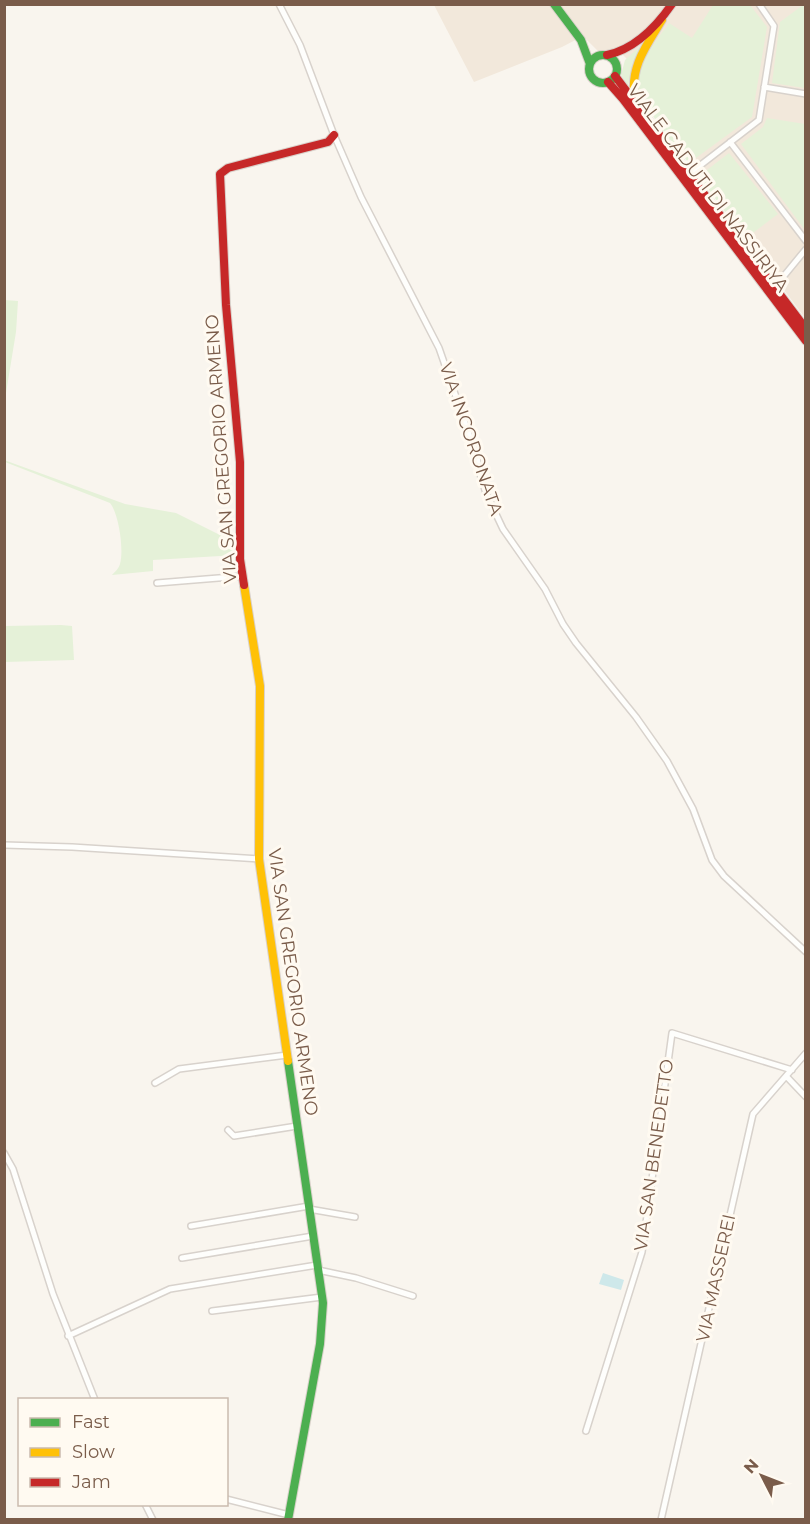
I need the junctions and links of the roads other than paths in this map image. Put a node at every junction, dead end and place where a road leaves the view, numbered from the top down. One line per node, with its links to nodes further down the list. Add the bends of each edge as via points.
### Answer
1 (279, 4): 14 (street, VIA INCORONATA, via 300,45)
2 (554, 4): 6 (street)
3 (672, 4): 5 (street)
4 (759, 4): 11 (street, via 774,26)
5 (662, 20): 7 (street); 13 (street, via 636,63 631,79)
6 (582, 41): 8 (street); 9 (street)
7 (624, 51): 8 (street); 10 (street)
8 (603, 55): 9 (street); 10 (street, via 613,59)
9 (590, 64): 10 (street, via 595,80 603,83)
10 (613, 75): 13 (street, VIALE CADUTI DI NASSIRIYA); 21 (street, VIALE CADUTI DI NASSIRIYA, via 633,112)
11 (764, 87): 12 (street); 15 (street, via 759,120)
12 (806, 94)
13 (638, 107): 16 (street, VIALE CADUTI DI NASSIRIYA)
14 (334, 135): 22 (street, VIA SAN GREGORIO ARMENO, via 328,142 228,168 220,174 226,305 240,462); 26 (street, VIA INCORONATA, via 361,197 439,348 486,493 503,529 545,589 576,643 667,760 693,809 712,860 724,876)
15 (730, 142): 16 (street); 17 (street)
16 (689, 174): 19 (street, VIALE CADUTI DI NASSIRIYA)
17 (806, 242)
18 (805, 252): 19 (street)
19 (774, 288): 20 (street, VIALE CADUTI DI NASSIRIYA)
20 (806, 329)
21 (806, 340)
22 (243, 576): 23 (street); 25 (street, VIA SAN GREGORIO ARMENO, via 260,686)
23 (157, 583)
24 (4, 845): 25 (street)
25 (259, 859): 28 (street, VIA SAN GREGORIO ARMENO)
26 (806, 952)
27 (806, 1053): 29 (street, VIA MASSEREI)
28 (287, 1055): 31 (street, via 179,1069); 33 (street, VIA SAN GREGORIO ARMENO)
29 (792, 1070): 30 (street, VIA MASSEREI); 47 (street, VIA SAN BENEDETTO, via 672,1033 642,1252)
30 (786, 1076): 32 (street); 52 (street, VIA MASSEREI, via 753,1114)
31 (155, 1083)
32 (806, 1097)
33 (297, 1126): 34 (street, via 234,1136); 36 (street, VIA SAN GREGORIO ARMENO)
34 (228, 1131)
35 (4, 1153): 45 (street, via 13,1169)
36 (309, 1207): 37 (street); 38 (street); 39 (street, VIA SAN GREGORIO ARMENO)
37 (355, 1217)
38 (191, 1226)
39 (313, 1236): 40 (street); 41 (street, VIA SAN GREGORIO ARMENO)
40 (182, 1258)
41 (318, 1267): 42 (street); 43 (street, VIA SAN GREGORIO ARMENO); 45 (street, via 170,1289)
42 (413, 1296)
43 (322, 1297): 44 (street); 50 (street, VIA SAN GREGORIO ARMENO, via 320,1344)
44 (212, 1311)
45 (68, 1336): 46 (street)
46 (94, 1398)
47 (586, 1431)
48 (228, 1500): 50 (street)
49 (146, 1506): 51 (street)
50 (289, 1517)
51 (153, 1520)
52 (661, 1520)

